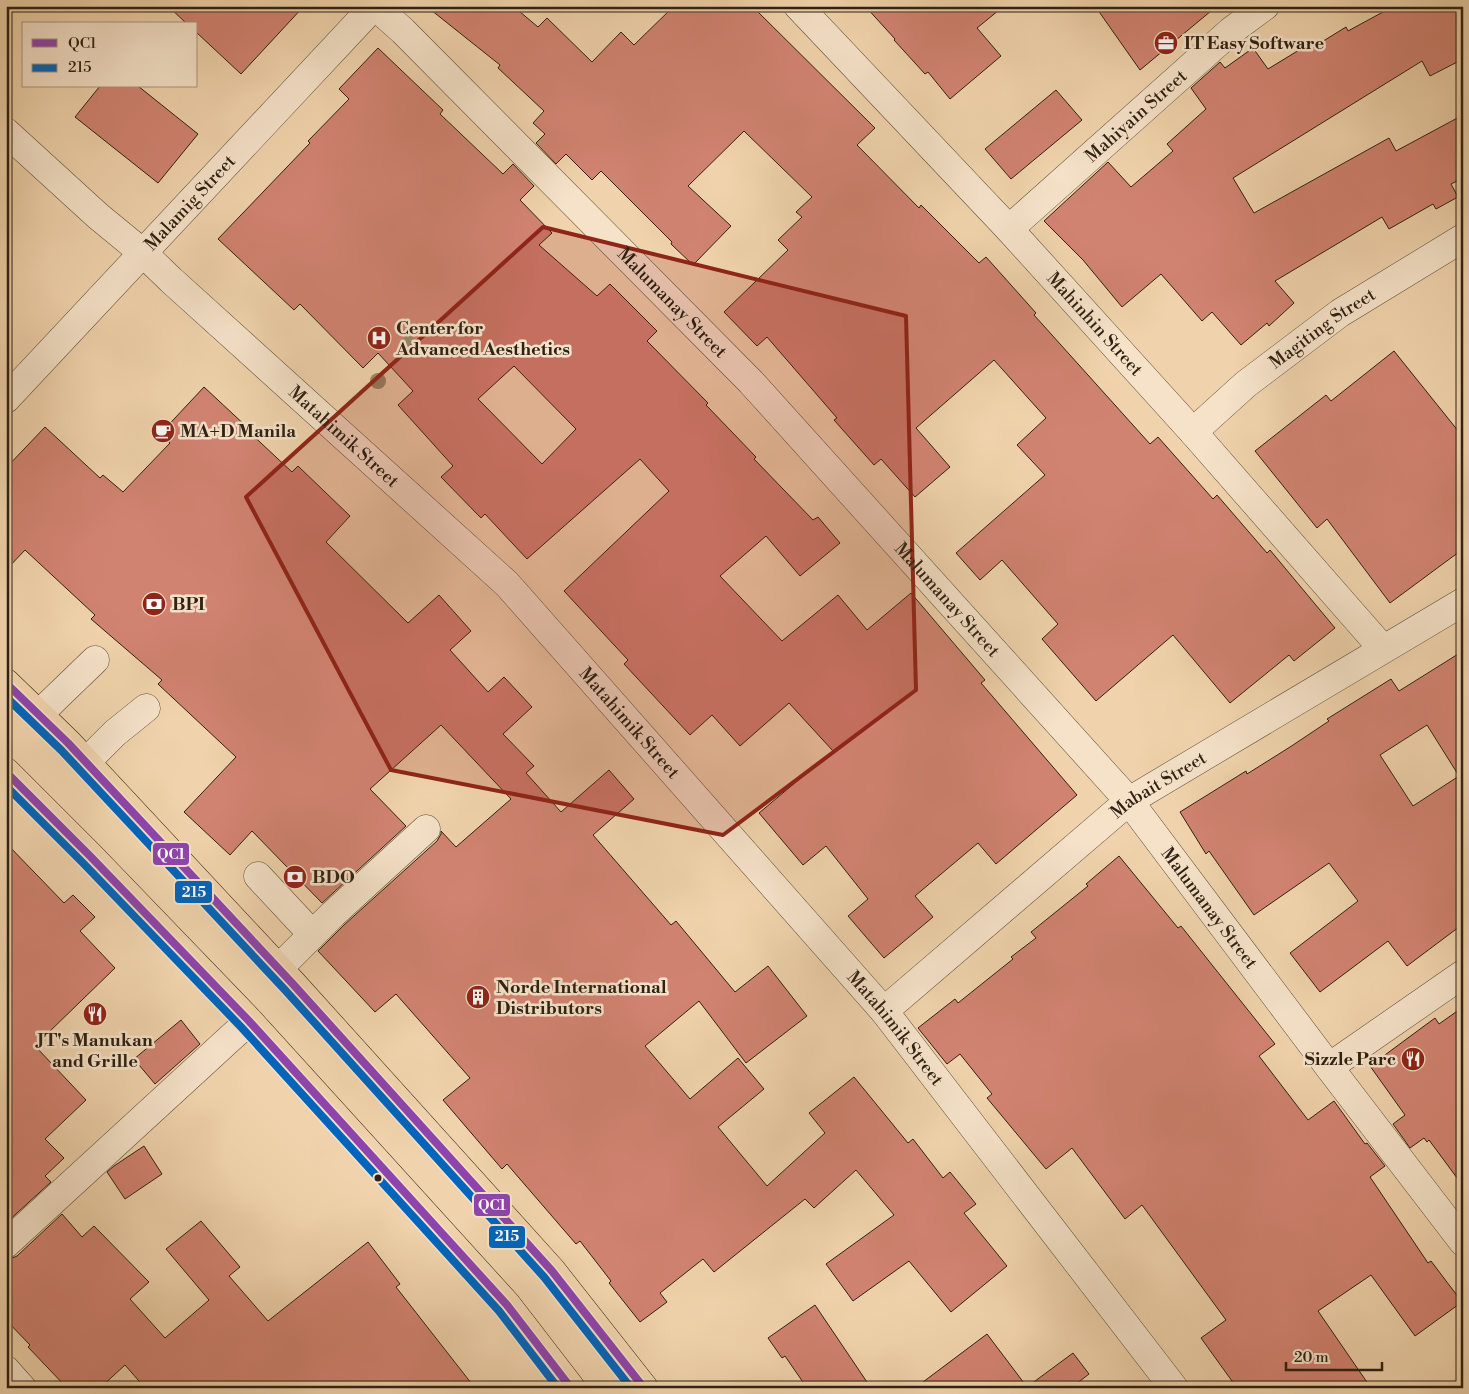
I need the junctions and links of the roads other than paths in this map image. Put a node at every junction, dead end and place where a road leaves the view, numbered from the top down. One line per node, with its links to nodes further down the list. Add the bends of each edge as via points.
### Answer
1 (374, 6): 7 (street, Malamig Street); 18 (street, Malumanay Street, via 403,31 751,382)
2 (798, 6): 5 (street, Mahinhin Street)
3 (1265, 6): 5 (street, Mahiyain Street, via 1230,31)
4 (6, 132): 7 (street, Matahimik Street)
5 (1008, 229): 9 (street, Mahinhin Street)
6 (1463, 238): 9 (street, Magiting Street, via 1340,313 1246,384)
7 (143, 253): 8 (street, Malamig Street); 24 (street, Matahimik Street, via 507,584)
8 (6, 399)
9 (1193, 432): 11 (street, Mahinhin Street)
10 (1463, 602): 11 (street, Mabait Street)
11 (1383, 649): 18 (street, Mabait Street)
12 (96, 660): 15 (street)
13 (6, 683): 15 (main road)
14 (146, 708): 16 (street)
15 (39, 714): 16 (main road)
16 (86, 762): 22 (main road)
17 (6, 772): 25 (main road)
18 (1129, 801): 24 (street, Mabait Street); 26 (street, Malumanay Street)
19 (426, 829): 21 (street)
20 (258, 876): 21 (street)
21 (312, 934): 22 (street)
22 (279, 968): 32 (main road, via 552,1271)
23 (1463, 974): 26 (street)
24 (884, 1011): 33 (street, Matahimik Street)
25 (249, 1021): 28 (street); 31 (main road, via 507,1305)
26 (1329, 1067): 27 (street, Malumanay Street)
27 (1463, 1242)
28 (6, 1244)
29 (6, 1370): 30 (street)
30 (22, 1388)
31 (571, 1388)
32 (644, 1388)
33 (1174, 1388)

